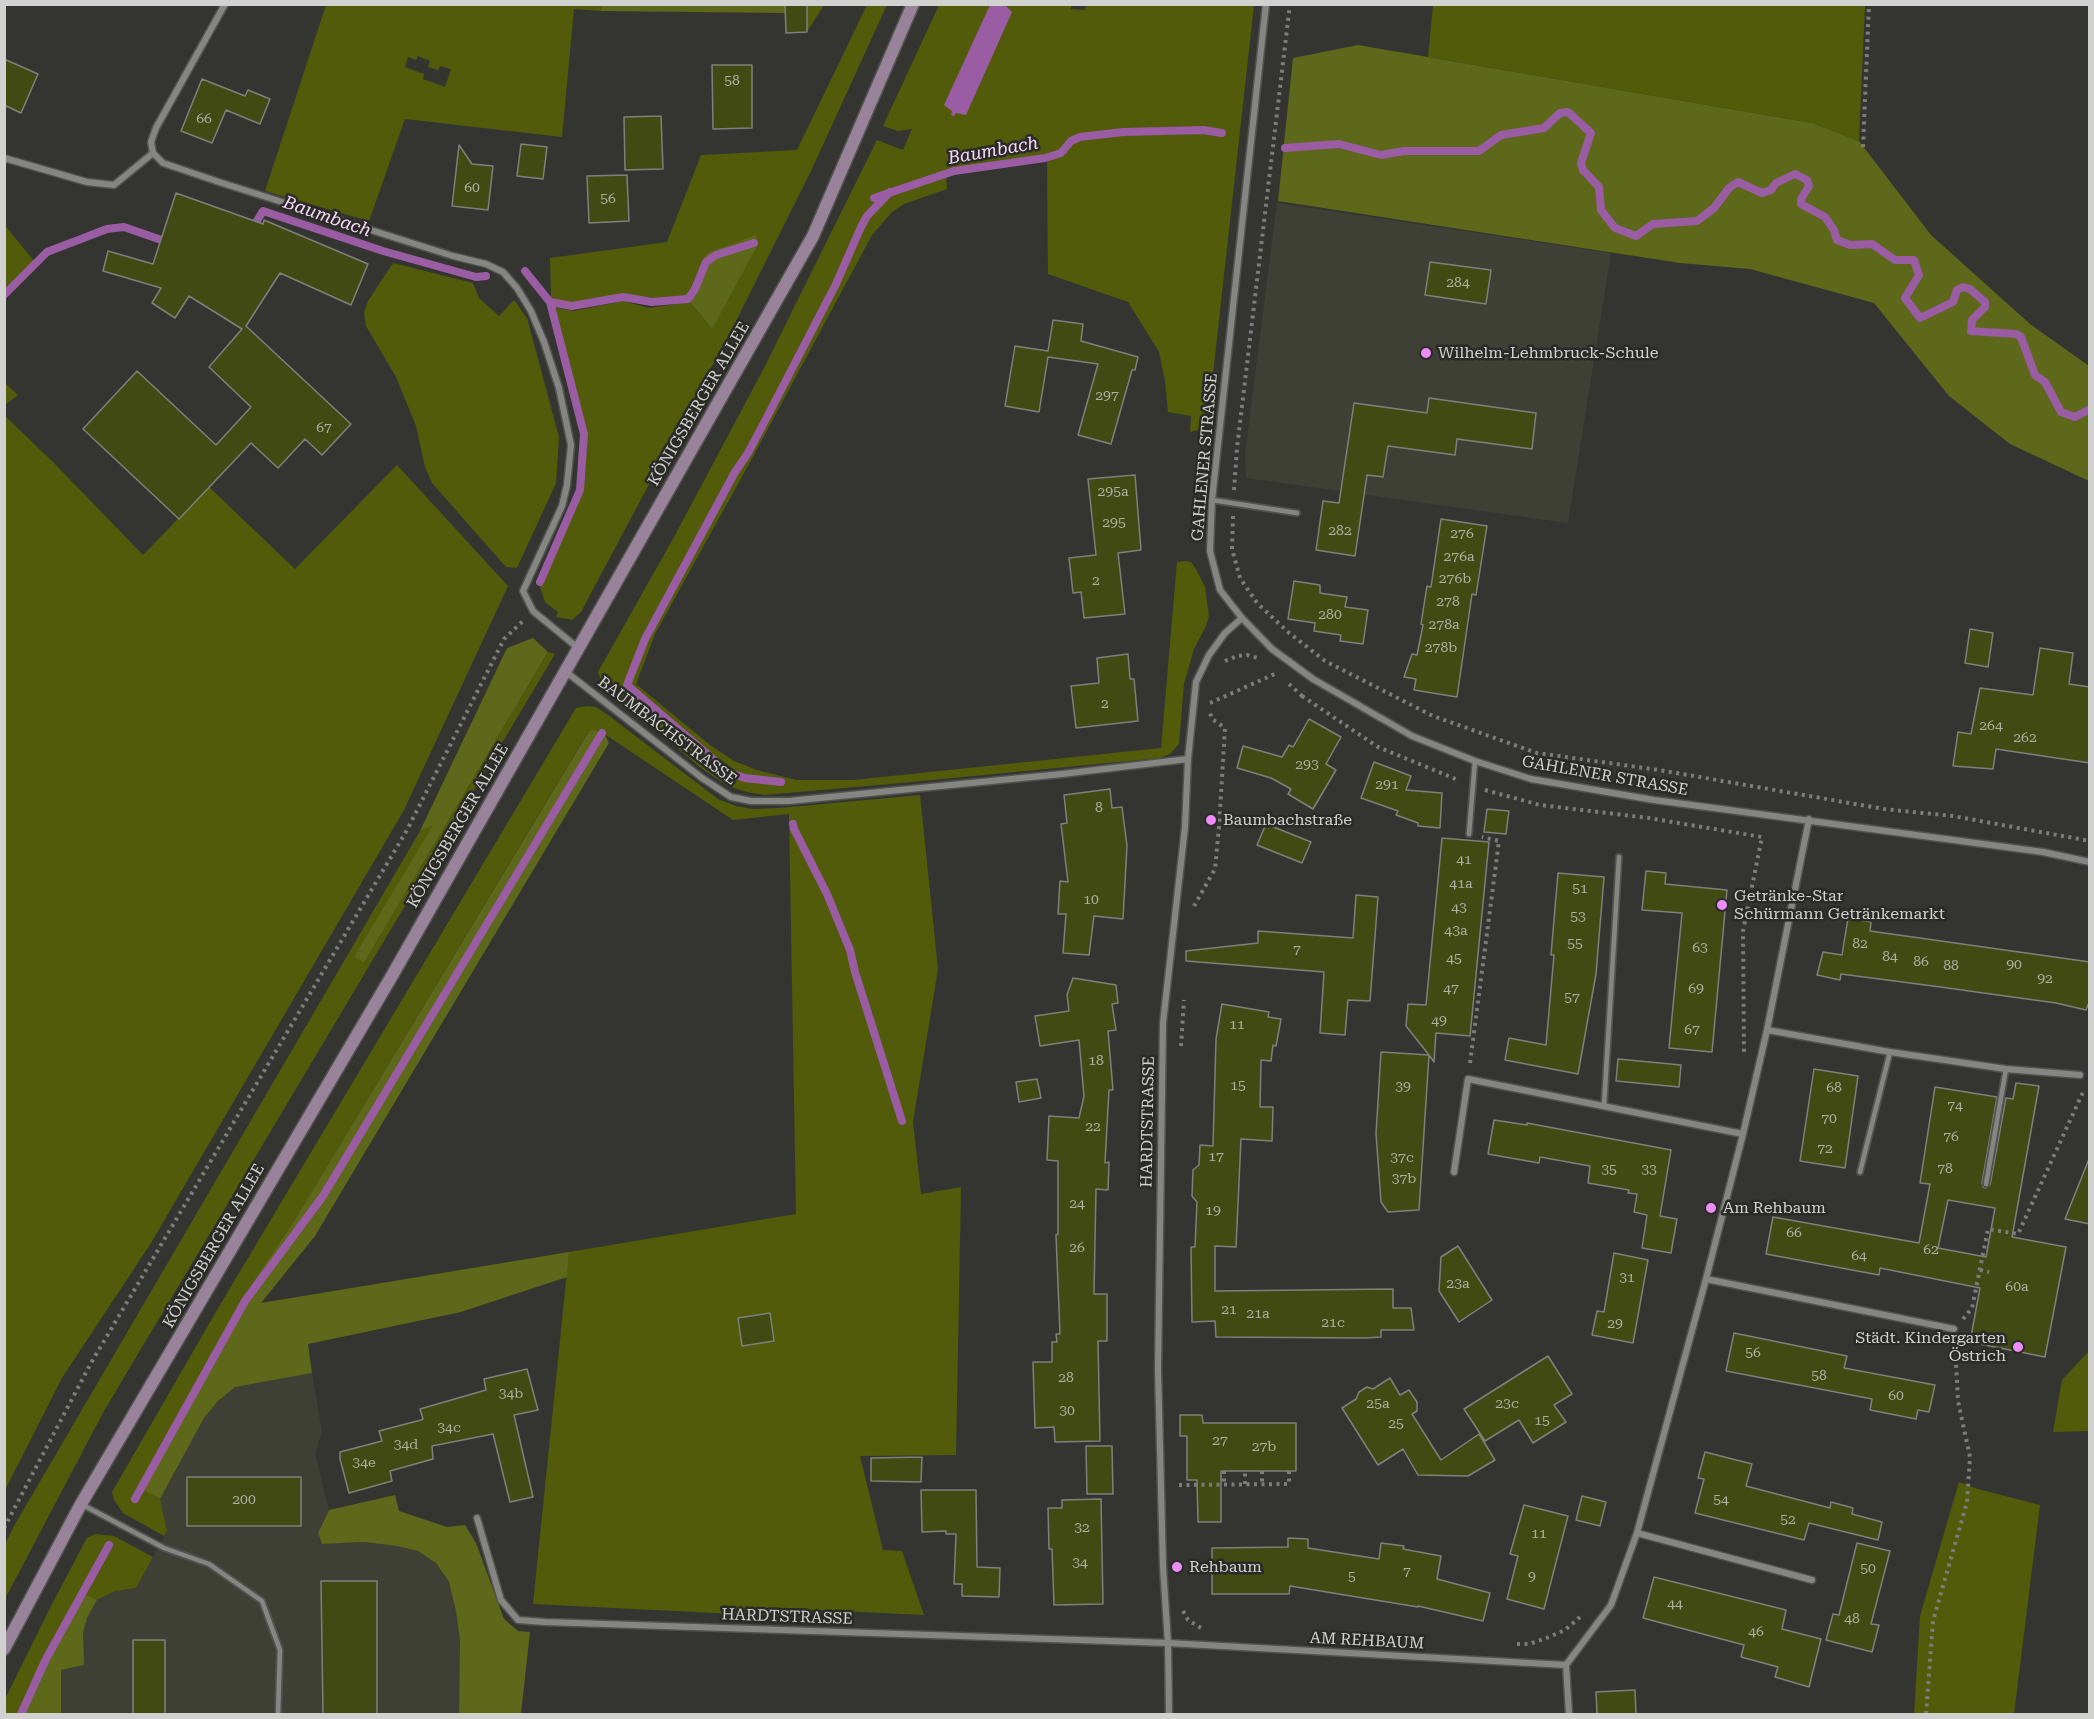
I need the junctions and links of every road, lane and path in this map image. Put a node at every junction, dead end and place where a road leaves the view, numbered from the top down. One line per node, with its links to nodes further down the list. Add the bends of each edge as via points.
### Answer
1 (225, 4): 7 (street, via 156,128 151,142)
2 (913, 4): 14 (main road, KÖNIGSBERGER ALLEE, via 813,236)
3 (1266, 4): 9 (street, GAHLENER STRASSE)
4 (1290, 4): 10 (path)
5 (1869, 4): 6 (path)
6 (1863, 147)
7 (153, 153): 8 (street, via 114,185 87,182); 12 (street, via 163,163 219,182 486,264 503,272 517,288 544,342 571,445 562,506 523,591)
8 (4, 158)
9 (1212, 500): 10 (lane); 13 (street, GAHLENER STRASSE, via 1210,551 1220,590)
10 (1233, 503): 11 (lane); 15 (path, via 1232,549 1240,578 1257,603)
11 (1297, 513)
12 (533, 611): 14 (street); 62 (path, via 504,639 407,830 91,1363)
13 (1242, 618): 21 (street, GAHLENER STRASSE, via 1272,649); 25 (street, HARDTSTRASSE, via 1209,655 1196,682)
14 (578, 649): 19 (main road, KÖNIGSBERGER ALLEE)
15 (1325, 661): 21 (path); 30 (path, via 1433,716 1537,753 1884,809 1953,816)
16 (1265, 663): 17 (path, via 1247,655)
17 (1219, 666)
18 (1271, 667): 20 (path)
19 (566, 671): 25 (street, BAUMBACHSTRASSE, via 702,778 731,797 751,801 789,801); 60 (main road, KÖNIGSBERGER ALLEE, via 387,985)
20 (1277, 673): 22 (path); 24 (path)
21 (1313, 680): 22 (path); 26 (street, GAHLENER STRASSE, via 1412,736)
22 (1302, 696): 27 (path, via 1378,747)
23 (1208, 697): 24 (path)
24 (1208, 704): 33 (path, via 1212,719 1225,728 1219,827 1215,869)
25 (1188, 759): 68 (street, HARDTSTRASSE, via 1185,826 1163,1023 1158,1368)
26 (1475, 761): 27 (lane); 28 (street, GAHLENER STRASSE, via 1531,779 1654,800)
27 (1473, 786): 29 (lane); 38 (path, via 1540,805 1762,837 1743,931)
28 (1809, 819): 32 (street, GAHLENER STRASSE); 35 (street)
29 (1469, 834): 41 (path, via 1499,841)
30 (2090, 841)
31 (1619, 857): 43 (lane)
32 (2090, 862)
33 (1193, 914)
34 (1184, 990): 36 (path)
35 (1767, 1030): 37 (street); 44 (street)
36 (1181, 1048)
37 (1890, 1052): 39 (street); 46 (lane)
38 (1742, 1063)
39 (2006, 1069): 40 (street); 47 (lane)
40 (2080, 1074)
41 (1468, 1079): 43 (street); 45 (street)
42 (2085, 1089): 48 (path, via 2018,1234 1988,1229)
43 (1604, 1106): 44 (street)
44 (1743, 1134): 50 (street)
45 (1454, 1172)
46 (1860, 1172)
47 (1986, 1184)
48 (1980, 1270): 49 (path); 51 (path, via 1972,1308)
49 (1989, 1272)
50 (1706, 1279): 51 (street); 63 (street)
51 (1954, 1329): 75 (path, via 1958,1401 1970,1457 1967,1502 1934,1621)
52 (1245, 1471): 57 (path)
53 (1262, 1471): 58 (path)
54 (1289, 1471): 58 (path, via 1289,1484)
55 (1224, 1472): 56 (path)
56 (1224, 1484): 57 (path); 59 (path, via 1179,1485)
57 (1245, 1484): 58 (path)
58 (1262, 1484)
59 (1179, 1496)
60 (81, 1504): 70 (main road, KÖNIGSBERGER ALLEE); 72 (lane, via 164,1548 209,1564 262,1601 280,1650)
61 (477, 1518): 68 (street, HARDTSTRASSE, via 501,1600 518,1620)
62 (4, 1528)
63 (1637, 1533): 64 (street); 71 (street, via 1611,1605)
64 (1812, 1580)
65 (1181, 1608): 67 (path, via 1188,1620)
66 (1586, 1610): 69 (path, via 1565,1630 1529,1644)
67 (1202, 1629)
68 (1168, 1643): 71 (street, AM REHBAUM); 73 (street, HARDTSTRASSE)
69 (1510, 1645)
70 (4, 1650)
71 (1566, 1665): 74 (street)
72 (278, 1714)
73 (1169, 1714)
74 (1569, 1714)
75 (1926, 1714)

